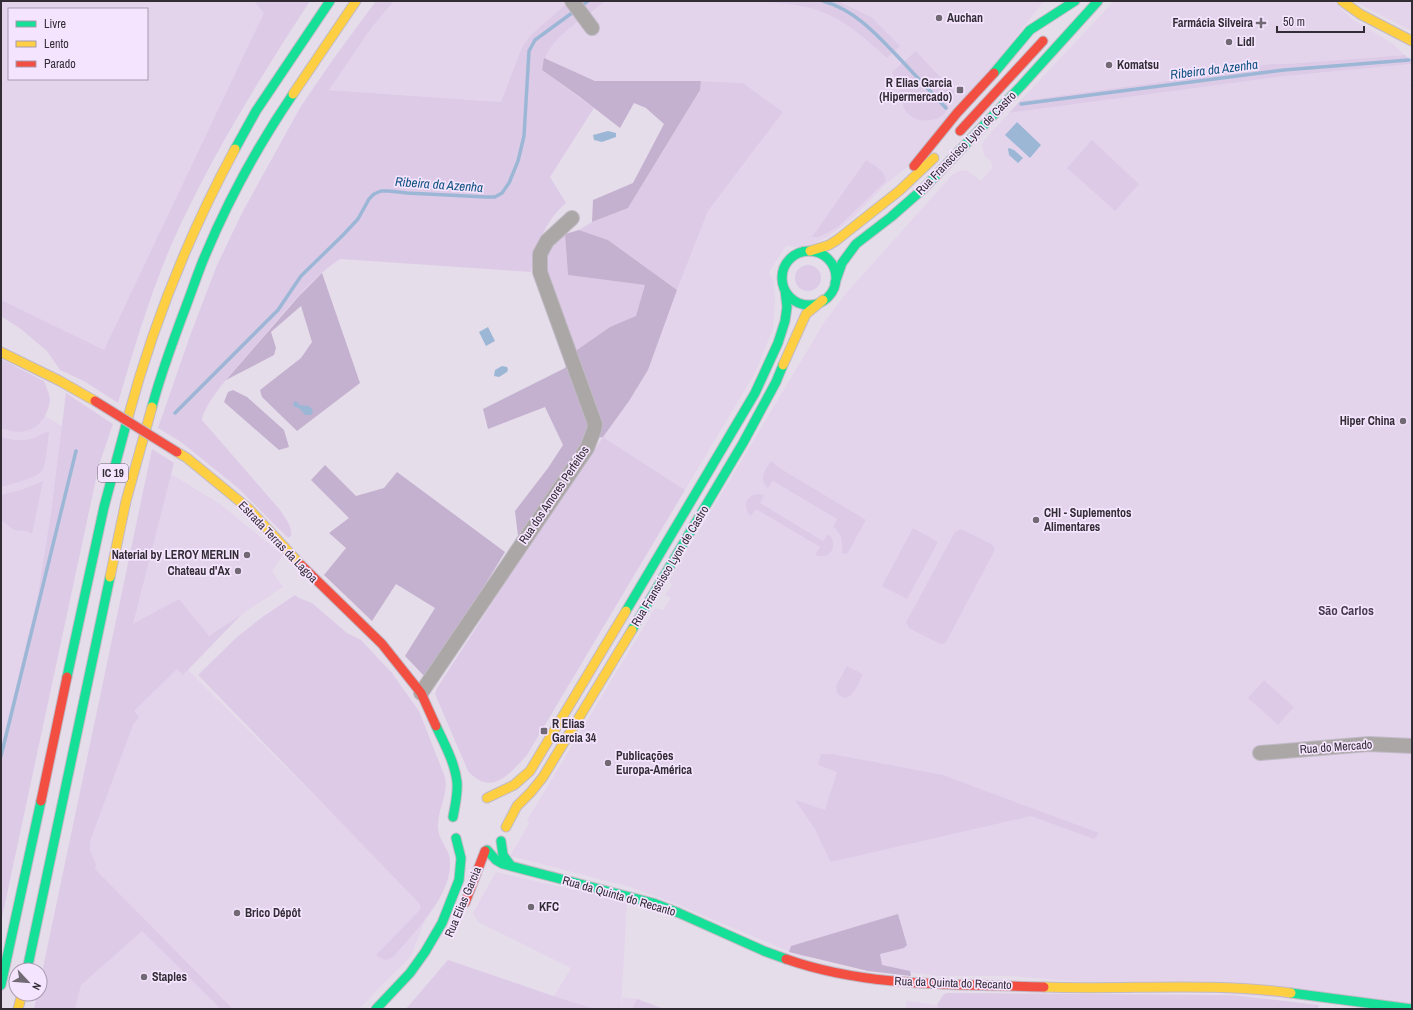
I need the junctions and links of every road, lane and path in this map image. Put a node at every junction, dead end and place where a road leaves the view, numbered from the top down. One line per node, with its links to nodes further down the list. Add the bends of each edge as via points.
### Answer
1 (330, 1): 40 (main road, IC 19, via 256,111 231,157 193,234 149,345 104,507)
2 (356, 1): 39 (main road, IC 19, via 273,123 246,171 202,263 160,378 126,501)
3 (572, 1): 10 (street)
4 (1075, 1): 11 (main road)
5 (1082, 1): 9 (main road)
6 (1098, 1): 19 (main road, Rua Franscisco Lyon de Castro, via 929,183 856,244 842,263)
7 (1342, 1): 13 (main road, via 1366,18)
8 (1049, 7): 11 (main road)
9 (1067, 17)
10 (590, 25)
11 (1030, 30): 16 (main road, via 916,164 887,192)
12 (1051, 33): 14 (main road, Rua Franscisco Lyon de Castro)
13 (1412, 41)
14 (953, 138)
15 (943, 149): 16 (main road, Rua Franscisco Lyon de Castro, via 916,176)
16 (873, 212): 18 (main road, Rua Franscisco Lyon de Castro, via 829,245)
17 (572, 218): 23 (street, Rua dos Amores Perfeitos, via 547,241 540,254 540,272 586,399 594,430 587,448)
18 (810, 251): 19 (main road, via 830,261 835,276); 20 (main road, via 800,253 788,261 782,274)
19 (834, 283): 21 (main road, via 832,290)
20 (785, 290): 21 (main road, via 795,301 802,304 809,305); 28 (main road, Rua Franscisco Lyon de Castro, via 787,308 778,343 730,436 529,773 512,787)
21 (823, 300): 32 (main road, Rua Franscisco Lyon de Castro, via 806,314 776,382 743,443 547,770 538,784 517,806)
22 (1, 352): 23 (main road, Estrada Terras da Lagoa, bridge, via 60,381 187,458 249,509 313,578 382,644)
23 (421, 693): 26 (main road, Estrada Terras da Lagoa)
24 (1412, 746): 25 (street, Rua do Mercado, via 1369,744)
25 (1260, 753)
26 (454, 768): 27 (main road, Estrada Terras da Lagoa); 31 (main road, Estrada Terras da Lagoa, via 457,796)
27 (467, 788)
28 (485, 798)
29 (467, 800): 31 (main road, via 456,810)
30 (504, 813): 32 (main road)
31 (453, 817): 33 (main road, Rua Elias Garcia)
32 (506, 827): 34 (main road, Rua Franscisco Lyon de Castro)
33 (456, 838): 35 (main road, Rua da Quinta do Recanto, via 464,847); 41 (main road, Rua Elias Garcia, via 461,868 442,924 410,972)
34 (501, 841): 35 (main road); 36 (main road, via 502,854)
35 (480, 851): 36 (main road, Rua da Quinta do Recanto); 37 (main road, Rua Elias Garcia)
36 (507, 865): 37 (main road, via 482,870); 42 (main road, Rua da Quinta do Recanto, via 653,903 798,963 867,978 902,982 1076,988 1228,987)
37 (471, 884): 38 (main road, Rua Elias Garcia)
38 (463, 909)
39 (29, 962)
40 (1, 985)
41 (376, 1009)
42 (1412, 1009)

